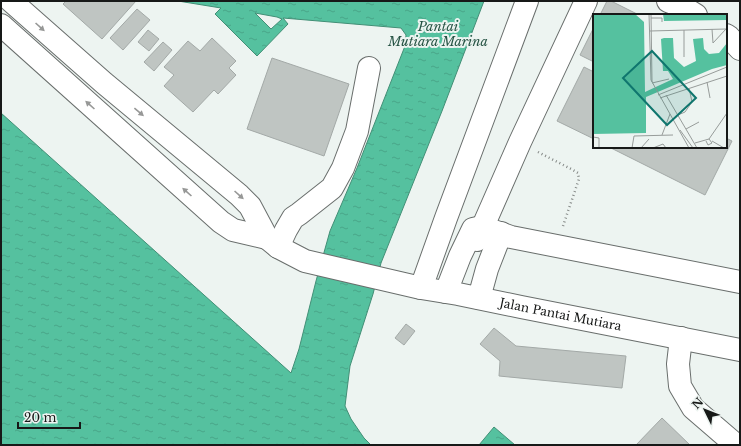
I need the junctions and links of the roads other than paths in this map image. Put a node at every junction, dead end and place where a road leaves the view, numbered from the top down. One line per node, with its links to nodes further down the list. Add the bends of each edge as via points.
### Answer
1 (11, 1): 11 (street, one-way to 11, via 104,83 239,195 250,206)
2 (527, 1): 13 (street)
3 (586, 1): 10 (street, via 520,142)
4 (668, 1): 5 (street)
5 (694, 14)
6 (1, 25): 11 (street, Jalan Pantai Mutiara, one-way to 6, via 233,230 221,222)
7 (727, 36): 8 (street)
8 (740, 49)
9 (369, 68): 11 (street, via 357,131 343,168 332,188 293,218 286,230)
10 (498, 232): 12 (street, via 556,246); 14 (street, via 468,260); 15 (street, via 487,269)
11 (273, 243): 13 (street, Jalan Pantai Mutiara, via 305,261 318,265)
12 (739, 280)
13 (421, 288): 14 (street, Jalan Pantai Mutiara)
14 (452, 293): 15 (street, Jalan Pantai Mutiara)
15 (485, 299): 16 (street, Jalan Pantai Mutiara)
16 (681, 338): 17 (street, Jalan Pantai Mutiara); 18 (street, via 678,364 680,386 693,408)
17 (740, 350)
18 (736, 445)

